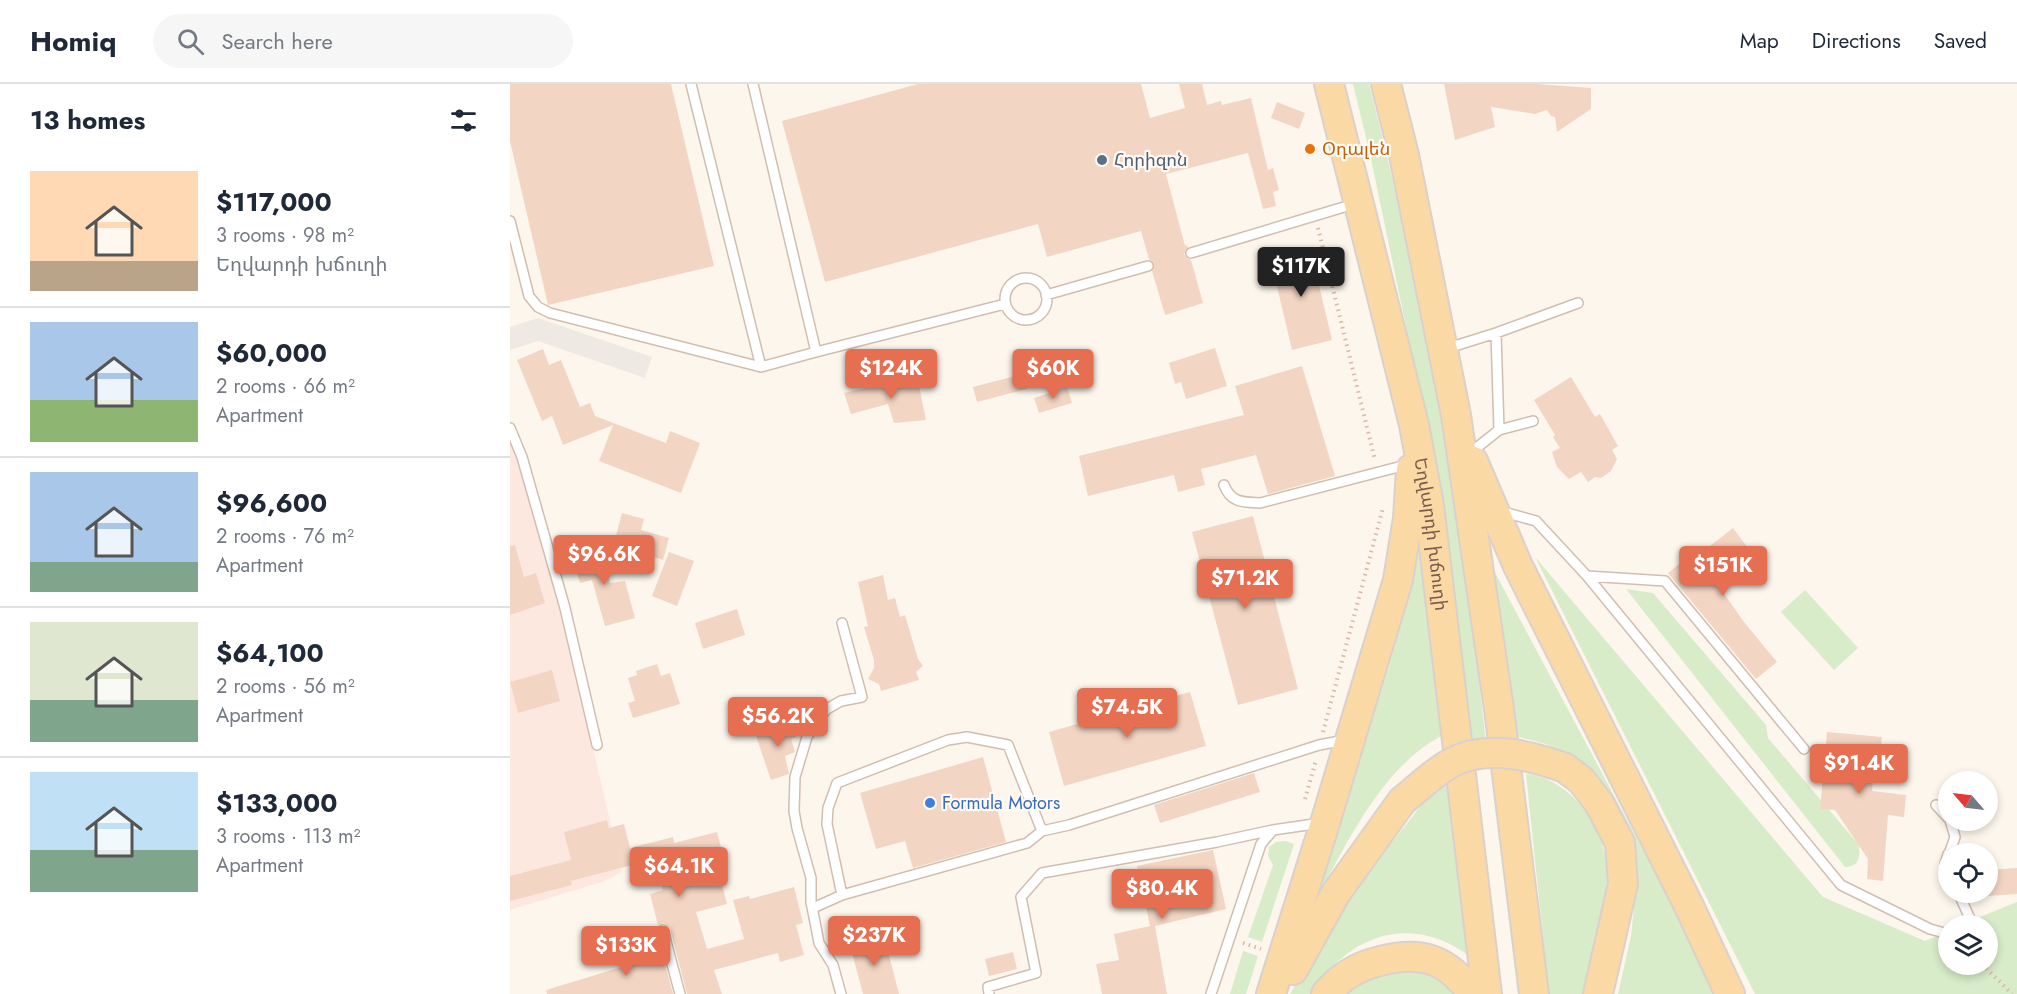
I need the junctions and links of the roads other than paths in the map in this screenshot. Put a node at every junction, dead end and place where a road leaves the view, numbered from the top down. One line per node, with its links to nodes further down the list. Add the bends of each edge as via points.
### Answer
1 (691, 84): 15 (lane)
2 (753, 84): 14 (lane)
3 (1329, 84): 5 (main road, Եղվարդի խճուղի)
4 (1387, 84): 13 (main road)
5 (1359, 202): 7 (lane); 18 (main road, Եղվարդի խճուղի)
6 (510, 220): 15 (lane, via 529,296 538,307)
7 (1191, 253)
8 (1148, 266): 9 (lane)
9 (1046, 295): 11 (lane, via 1046,307 1030,320 1016,319); 11 (lane, via 1043,286 1025,278 1008,288)
10 (1578, 303): 12 (lane)
11 (1005, 304): 14 (lane)
12 (1496, 333): 13 (lane); 20 (lane)
13 (1443, 350): 16 (main road)
14 (816, 352): 15 (lane)
15 (761, 367)
16 (1456, 414): 21 (main road); 46 (main road, via 1499,709)
17 (1533, 422): 20 (lane)
18 (1414, 425): 22 (main road); 45 (main road, Եղվարդի խճուղի, via 1429,505)
19 (510, 428): 28 (lane, via 522,457 565,608)
20 (1499, 430): 21 (lane)
21 (1470, 453): 24 (main road)
22 (1412, 463): 23 (lane, via 1260,504 1241,502 1228,495); 27 (main road, via 1398,580)
23 (1224, 484)
24 (1492, 508): 25 (lane, via 1536,521); 48 (main road)
25 (1587, 576): 29 (lane, via 1665,581); 36 (lane, via 1841,885)
26 (842, 623): 34 (lane, via 862,697 840,701 815,723 795,777 794,811 811,878)
27 (1351, 739): 30 (main road); 32 (lane, via 1319,745)
28 (597, 745)
29 (1804, 749)
30 (1311, 825): 31 (lane); 41 (main road)
31 (1273, 830): 39 (lane, via 1042,873 1021,897 1036,973 988,987); 40 (lane, via 1256,857)
32 (1042, 831): 33 (lane, via 1027,843); 33 (lane, via 1008,745 967,737 948,740 837,783 827,824)
33 (842, 895): 34 (lane)
34 (813, 908): 38 (lane, via 819,943 833,965)
35 (663, 930): 37 (lane)
36 (1938, 931)
37 (680, 994)
38 (841, 994)
39 (988, 994)
40 (1211, 994)
41 (1271, 994)
42 (1280, 994): 47 (main road, bridge, via 1336,893 1402,801 1452,762 1496,753 1523,754 1565,768 1581,780 1599,803 1620,843 1623,884)
43 (1326, 994): 44 (main road, via 1348,973 1368,964 1414,955 1436,961)
44 (1473, 994)
45 (1487, 994)
46 (1533, 994)
47 (1598, 994)
48 (1730, 994)

